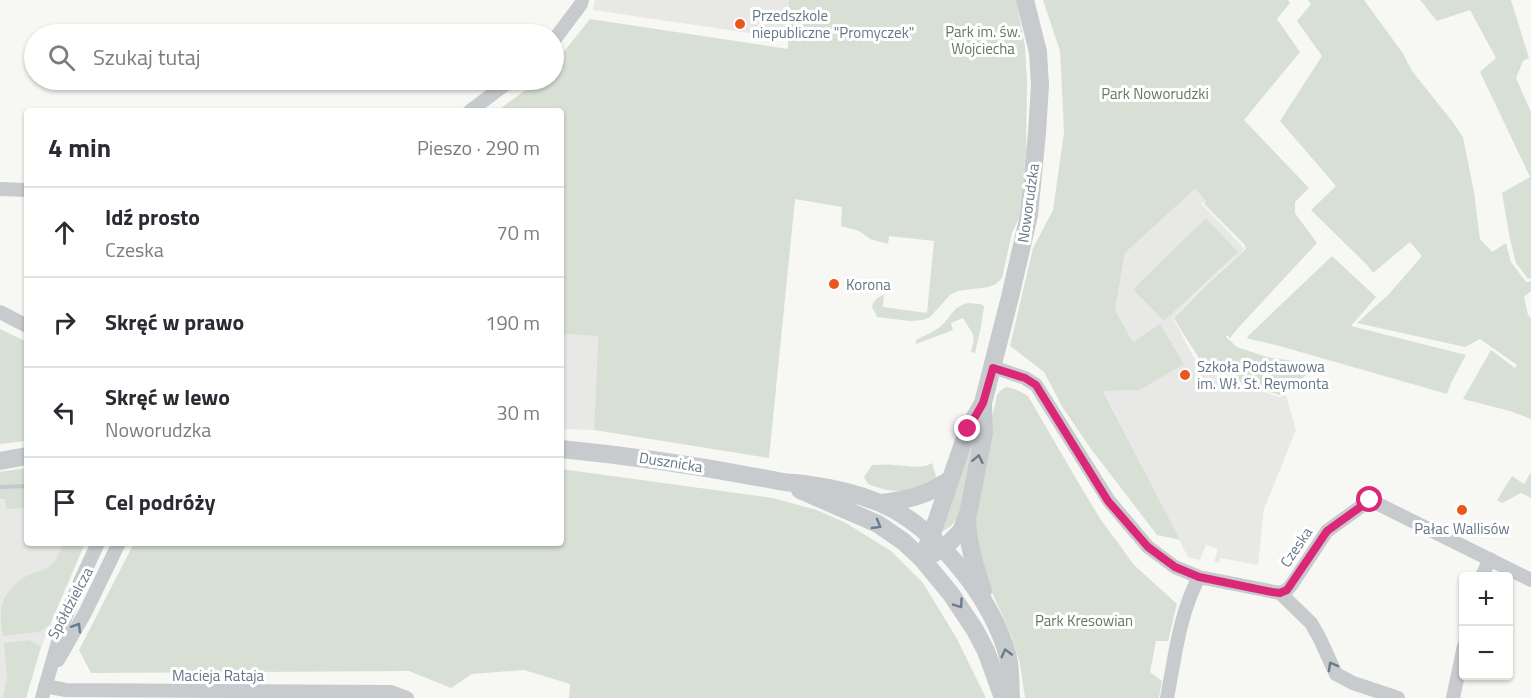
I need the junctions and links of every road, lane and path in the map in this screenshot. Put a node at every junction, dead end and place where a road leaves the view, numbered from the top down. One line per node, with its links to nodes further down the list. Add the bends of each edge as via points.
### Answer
1 (1026, 0): 10 (street, Noworudzka, via 1038,52 1037,133 1029,215)
2 (580, 1): 3 (street)
3 (564, 25)
4 (498, 90): 5 (street)
5 (474, 108)
6 (0, 189): 7 (street)
7 (24, 190)
8 (0, 312): 9 (street)
9 (24, 324)
10 (993, 368): 11 (street, Noworudzka); 23 (street, via 1036,385 1108,501 1139,538 1175,567)
11 (983, 403): 13 (street, Noworudzka, via 968,429); 16 (street, Noworudzka, one-way to 11, via 984,433)
12 (564, 449): 14 (street, Dusznicka, via 627,455)
13 (951, 479): 15 (street, via 928,493); 17 (street, Noworudzka)
14 (781, 482): 15 (street, Dusznicka, via 837,490); 20 (street, Dusznicka, one-way to 20, via 878,524)
15 (881, 504): 17 (street, Dusznicka, via 906,516)
16 (968, 514): 17 (street, Noworudzka, via 961,531); 26 (street, via 973,561)
17 (937, 543): 20 (street, Noworudzka); 26 (street, Dusznicka)
18 (97, 546): 28 (street, Spółdzielcza, via 64,621)
19 (118, 546): 28 (street, Spółdzielcza, one-way to 19)
20 (922, 559): 31 (street, Dusznicka, one-way to 31, via 975,630)
21 (1490, 559): 22 (street); 24 (street, Czeska); 25 (street, Czeska, via 1370,500 1327,531 1292,584)
22 (1484, 572)
23 (1199, 577): 25 (street); 33 (street, via 1180,626)
24 (1531, 580)
25 (1280, 593): 29 (street, one-way to 25, via 1336,674 1311,623)
26 (990, 610): 32 (street, one-way to 26, via 1008,659)
27 (1459, 672): 35 (street)
28 (45, 687): 30 (street, Macieja Rataja, via 391,692)
29 (1380, 695): 34 (street)
30 (407, 698)
31 (1003, 698)
32 (1011, 698)
33 (1167, 698)
34 (1398, 698)
35 (1453, 698)

